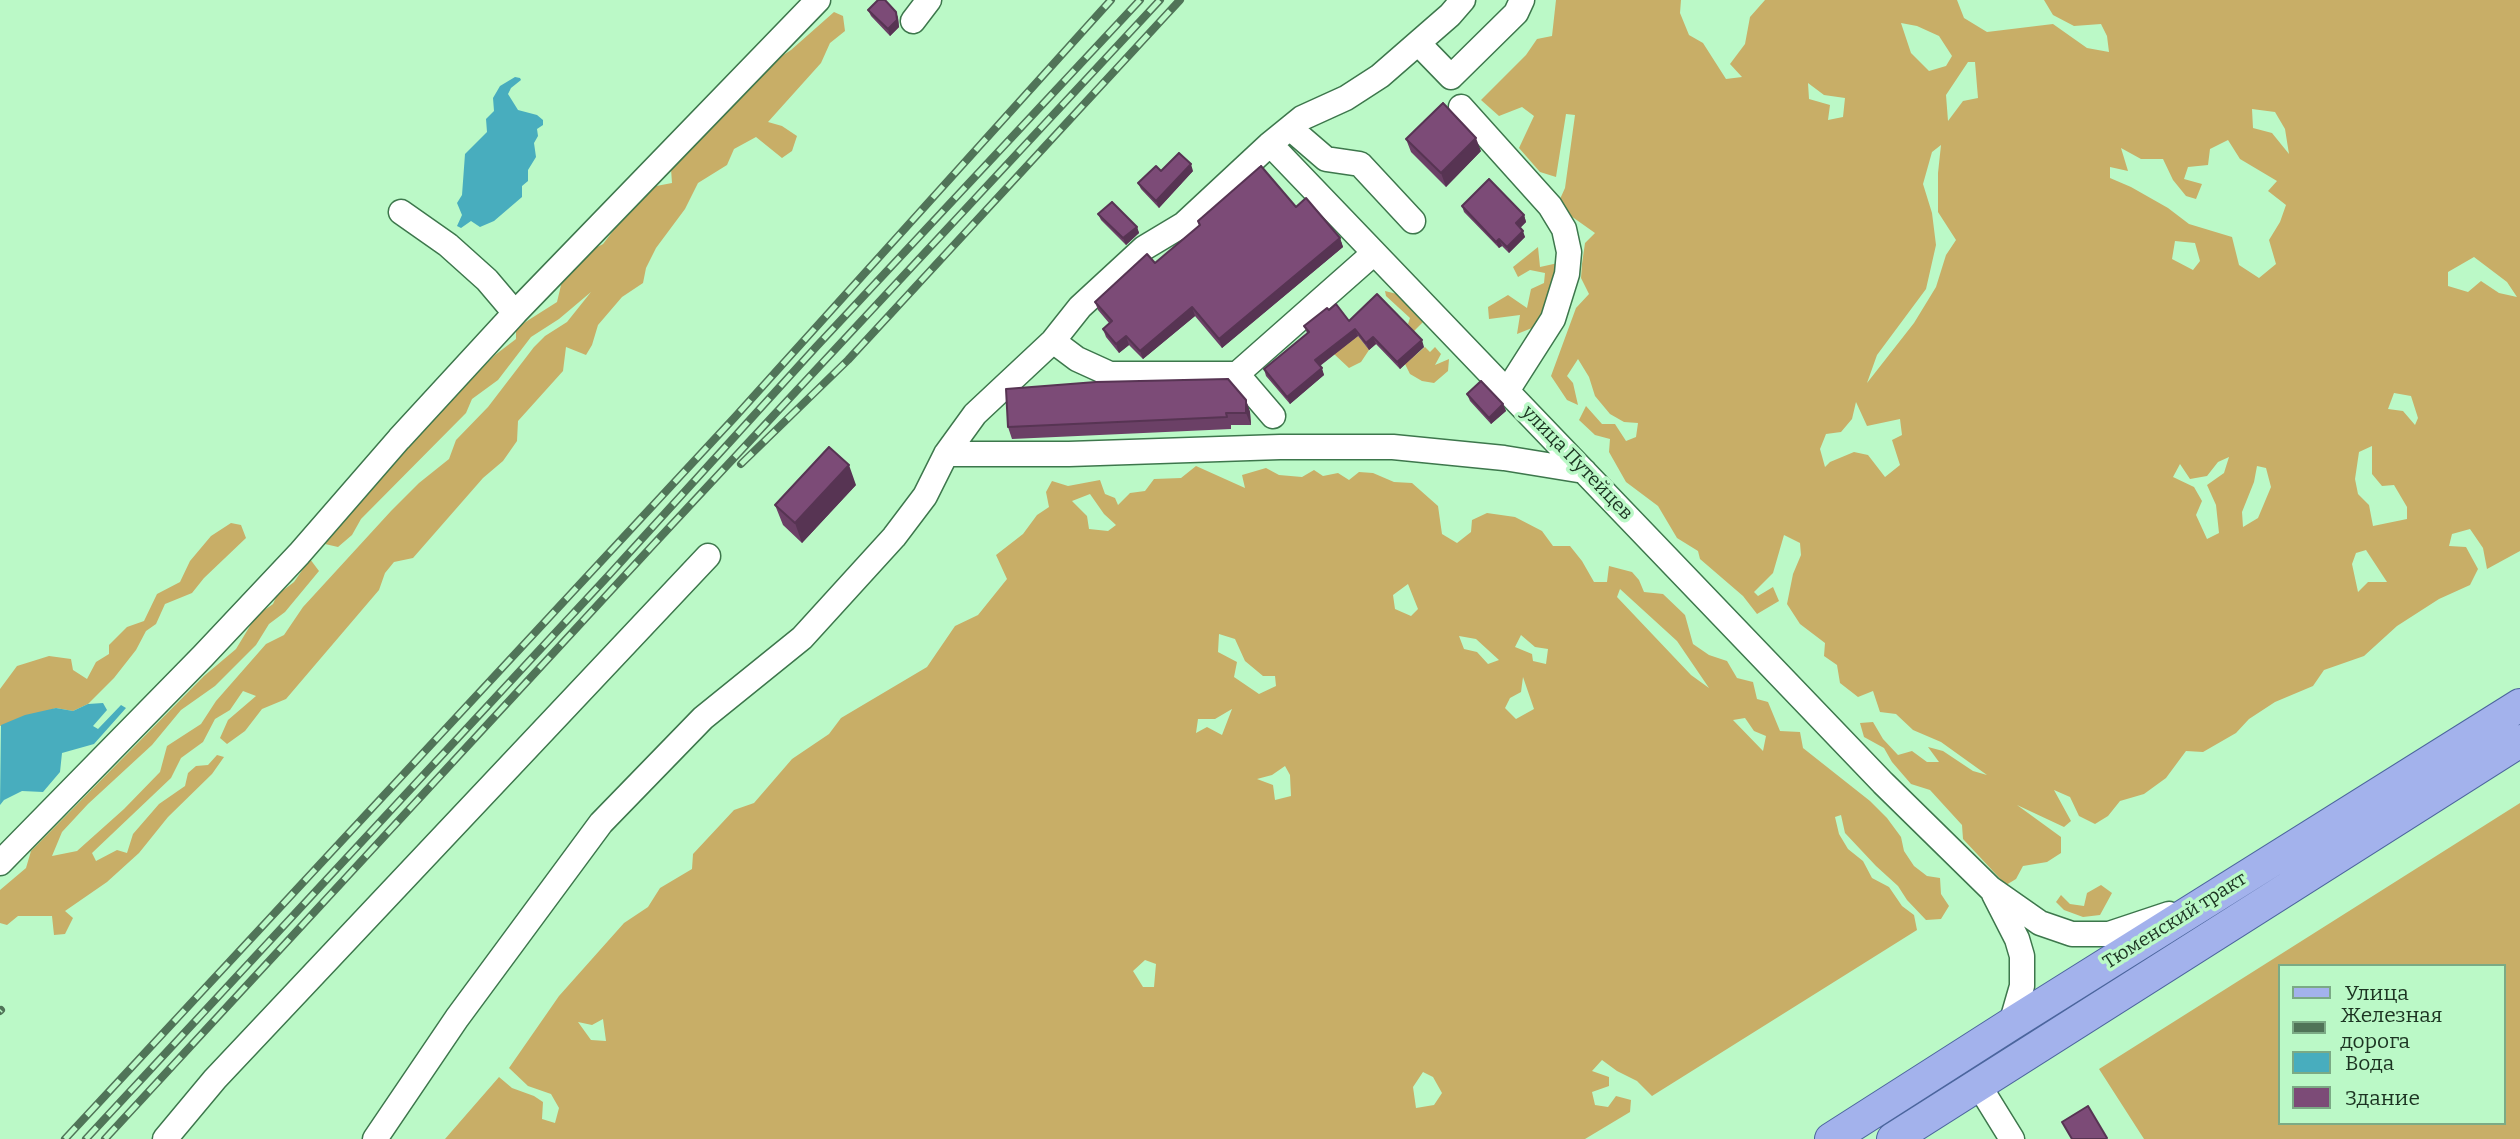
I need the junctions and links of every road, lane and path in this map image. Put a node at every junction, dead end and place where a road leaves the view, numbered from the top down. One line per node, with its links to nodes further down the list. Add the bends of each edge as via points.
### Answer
1 (818, 0): 13 (street)
2 (929, 0): 5 (street)
3 (1463, 0): 6 (street)
4 (1522, 0): 6 (street, via 1516,13 1451,77)
5 (913, 22)
6 (1418, 43): 8 (street, via 1380,76)
7 (1461, 107): 16 (street, via 1550,206 1564,229 1569,252 1553,320)
8 (1290, 128): 9 (street); 11 (street, via 1326,159 1360,164)
9 (1270, 144): 12 (street, улица Путейцев); 14 (street, via 1184,224 1144,248 1080,307)
10 (401, 212): 13 (street, via 448,245)
11 (1413, 221)
12 (1374, 253): 15 (street); 16 (street, улица Путейцев)
13 (515, 313): 23 (street, via 299,554)
14 (1053, 341): 15 (street, via 1077,359 1110,374); 18 (street, via 975,414)
15 (1237, 374): 17 (street)
16 (1507, 391): 19 (street, улица Путейцев)
17 (1273, 416)
18 (946, 454): 19 (street, via 1393,447); 29 (street, via 925,496 894,537 802,638 702,718 601,823 457,1018)
19 (1584, 471): 24 (street, улица Путейцев)
20 (708, 556): 28 (street, via 215,1079)
21 (2520, 705): 25 (main road, Тюменский тракт)
22 (2520, 741): 27 (main road, Тюменский тракт)
23 (0, 863)
24 (1990, 888): 25 (street, via 2040,923 2072,934 2135,927); 26 (street, via 2022,956 2022,986)
25 (2211, 899): 26 (main road, Тюменский тракт)
26 (2011, 1024): 30 (main road, Тюменский тракт)
27 (1978, 1084): 31 (main road, Тюменский тракт); 32 (street)
28 (165, 1139)
29 (375, 1139)
30 (1831, 1139)
31 (1893, 1139)
32 (2012, 1139)

